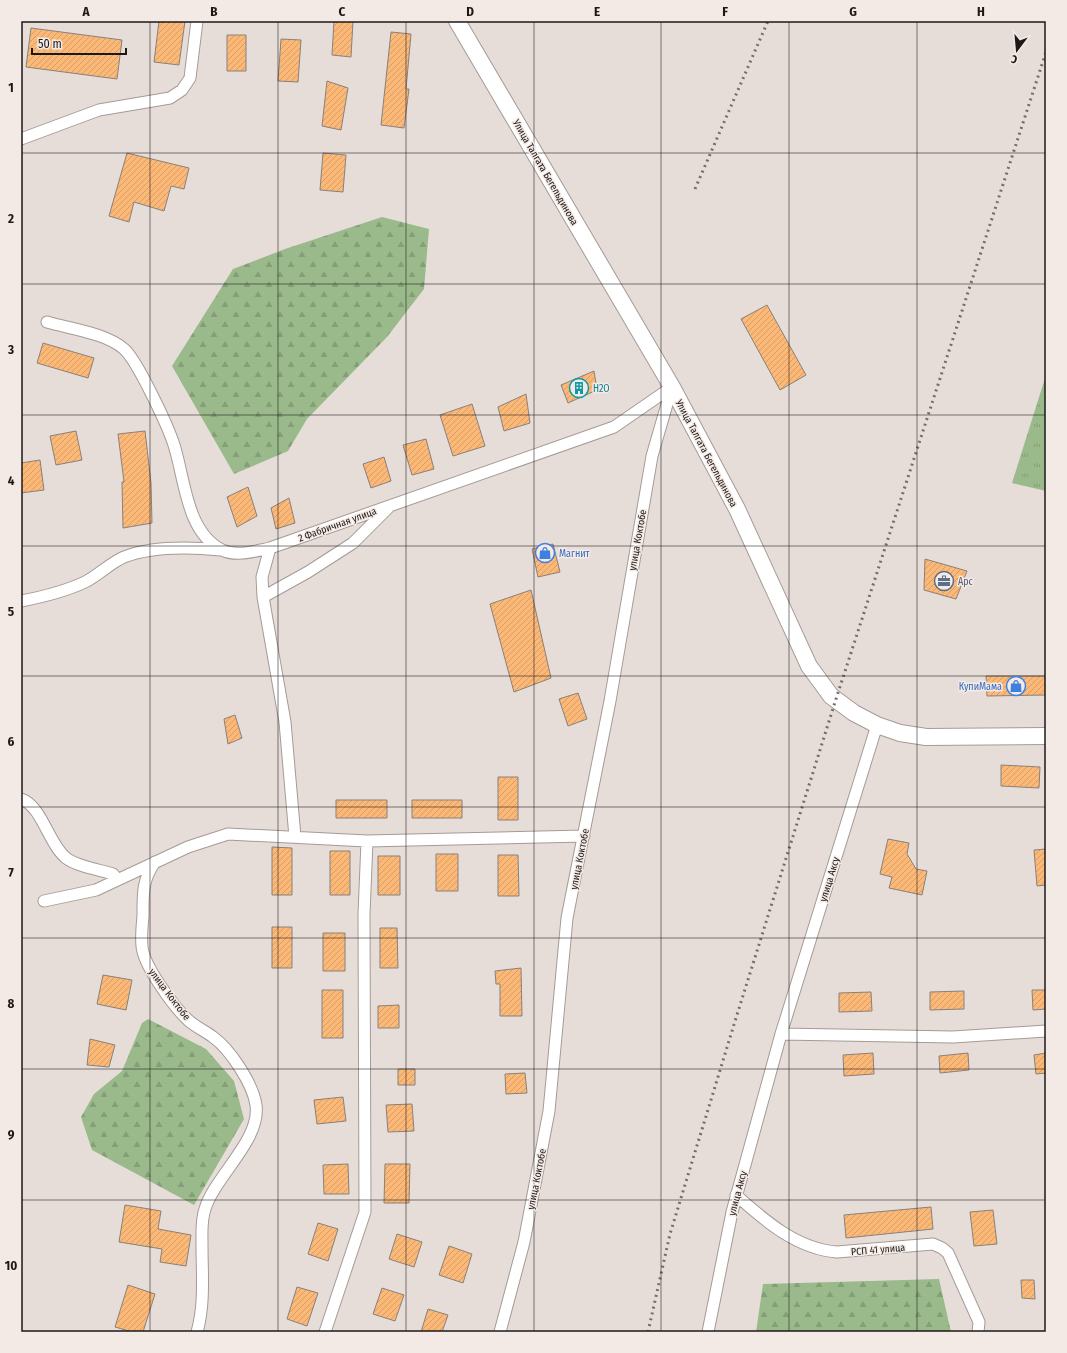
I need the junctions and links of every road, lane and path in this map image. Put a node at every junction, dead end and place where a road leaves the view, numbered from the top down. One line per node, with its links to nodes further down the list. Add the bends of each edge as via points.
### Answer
1 (197, 21): 3 (street, via 190,78 182,90 170,98 99,110)
2 (457, 21): 5 (street, Улица Талгата Бегельдинова)
3 (21, 139)
4 (47, 322): 8 (street, via 113,340 126,350 138,369 174,444 192,512 201,531 215,546)
5 (672, 387): 6 (street, 2 Фабричная улица, via 614,427); 11 (street, Улица Талгата Бегельдинова, via 737,509 809,666 831,696 854,713); 14 (street, улица Коктобе, via 652,456)
6 (392, 504): 7 (street, 2 Фабричная улица); 9 (street, via 353,543)
7 (270, 548): 8 (street, 2 Фабричная улица, via 235,553); 9 (street, via 262,577)
8 (224, 550): 10 (street, 2 Фабричная улица, via 195,548 140,552 122,558 86,582)
9 (263, 597): 15 (street, via 285,722)
10 (21, 601)
11 (877, 725): 12 (street, Улица Талгата Бегельдинова, via 900,733 926,737); 21 (street, улица Аксу)
12 (1046, 736)
13 (21, 799): 18 (street, via 32,805 55,846 67,858 113,874)
14 (584, 836): 16 (street); 25 (street, улица Коктобе, via 567,918 549,1112 524,1242)
15 (295, 837): 16 (street); 17 (street, via 228,834)
16 (366, 841): 24 (street, via 365,1212)
17 (156, 861): 18 (street); 23 (street, улица Коктобе, via 146,877 142,890 142,947 146,961 155,978 188,1019 226,1048 250,1086 256,1105 249,1136 212,1191 204,1209 202,1306)
18 (117, 879): 19 (street, via 96,890)
19 (44, 901)
20 (1046, 1031): 21 (street, via 953,1037)
21 (781, 1034): 22 (street, улица Аксу)
22 (736, 1195): 26 (street, улица Аксу); 27 (street, РСП 41 улица, via 779,1231 827,1252 933,1244 942,1248 948,1253 979,1322)
23 (197, 1332)
24 (326, 1332)
25 (500, 1332)
26 (708, 1332)
27 (978, 1332)

